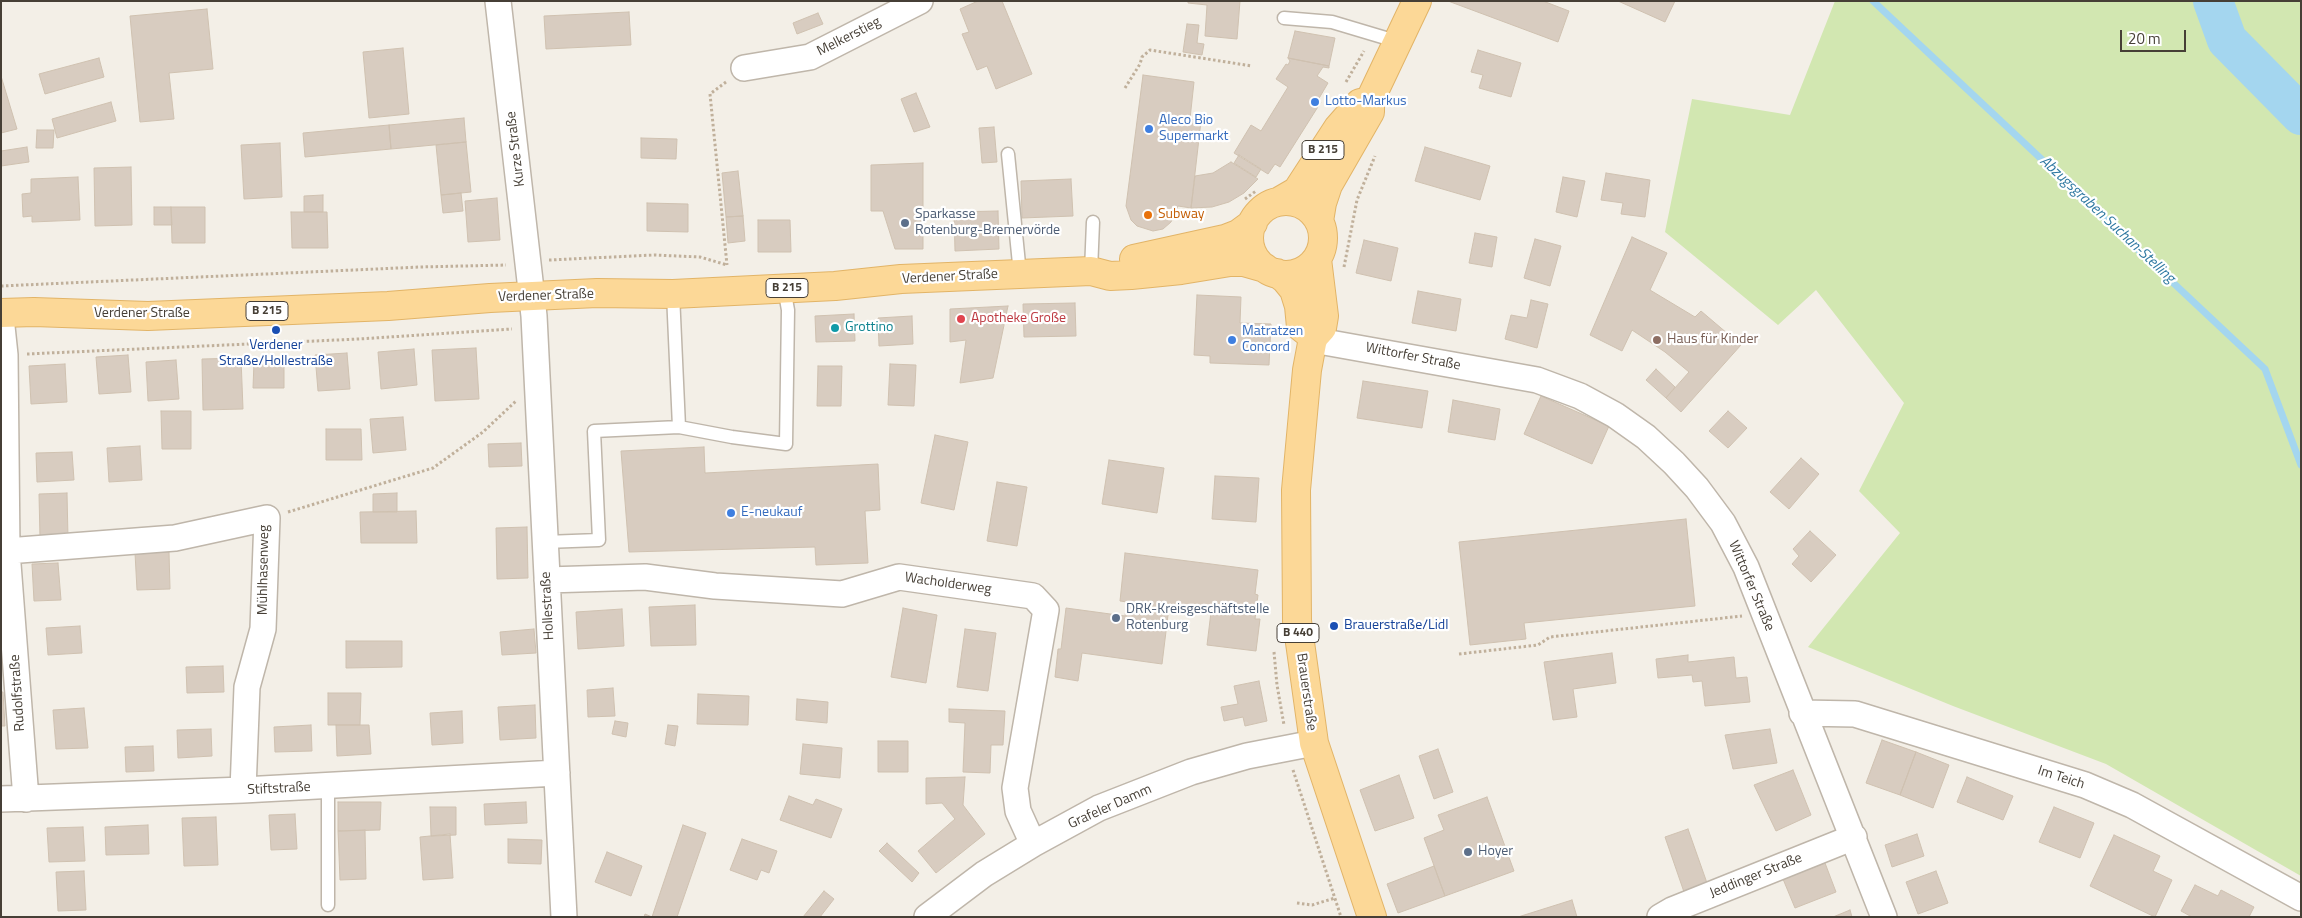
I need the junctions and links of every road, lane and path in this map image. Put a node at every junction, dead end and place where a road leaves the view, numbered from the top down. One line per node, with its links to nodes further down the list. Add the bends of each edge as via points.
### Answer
1 (498, 1): 17 (street, Kurze Straße)
2 (920, 1): 7 (street, Melkerstieg, via 810,56)
3 (1417, 1): 5 (main road, B 215)
4 (1284, 18): 5 (lane, via 1332,22)
5 (1386, 38): 8 (path); 10 (main road, B 215)
6 (1252, 66): 9 (path, via 1150,50 1142,57)
7 (744, 68): 17 (path, via 710,94 727,265 700,257 654,256)
8 (1345, 84)
9 (1125, 88)
10 (1370, 100): 12 (main road, B 215, via 1360,102 1338,128 1300,187); 14 (main road, B 215, via 1370,112 1328,185)
11 (1008, 154): 20 (lane)
12 (1278, 202): 14 (main road, via 1304,205); 15 (main road, via 1264,208)
13 (1093, 222): 18 (lane)
14 (1319, 222): 16 (main road, via 1323,237)
15 (1253, 223): 18 (main road, Verdener Straße / B 215, via 1238,234 1215,242 1165,254 1108,262); 19 (main road, via 1251,248 1258,261)
16 (1316, 259): 19 (main road, via 1299,272 1286,274); 27 (main road, Brauerstraße / B 440, via 1324,316 1322,328)
17 (529, 262): 21 (path); 24 (street, Kurze Straße)
18 (1091, 270): 19 (main road, Verdener Straße / B 215, via 1109,276 1131,275 1230,262 1244,262); 20 (main road, Verdener Straße / B 215)
19 (1271, 270): 27 (main road, via 1294,290 1301,327)
20 (1020, 274): 22 (main road, Verdener Straße / B 215)
21 (1, 286)
22 (784, 288): 23 (main road, Verdener Straße / B 215); 30 (lane, via 788,310 786,444)
23 (674, 294): 24 (main road, Verdener Straße / B 215); 30 (lane)
24 (533, 296): 25 (main road, Verdener Straße / B 215, via 148,316 43,312); 26 (street, Hollestraße)
25 (1, 315): 28 (street, Rudolfstraße)
26 (534, 326): 28 (path, via 482,332); 29 (street, Hollestraße)
27 (1313, 340): 35 (street, Wittorfer Straße, via 1536,380 1580,396 1615,415 1646,437 1697,488 1723,523 1746,566); 38 (main road, Brauerstraße / B 440, via 1307,370 1296,490 1296,540 1297,621)
28 (5, 355): 33 (street, Rudolfstraße)
29 (538, 380): 31 (path, via 483,432 433,468); 32 (street, Hollestraße)
30 (679, 426): 32 (lane, via 594,431 599,540)
31 (267, 518): 33 (street, Mühlhasenweg, via 175,538); 41 (street, Mühlhasenweg, via 262,629 246,687)
32 (545, 542): 34 (street, Hollestraße)
33 (7, 552): 43 (street, Rudolfstraße)
34 (547, 580): 39 (street, Hollestraße); 45 (street, Wacholderweg, via 646,577 715,586 842,594 899,577 1033,596 1046,610 1016,788 1018,811)
35 (1764, 614): 36 (path, via 1550,637 1538,645); 37 (street, Wittorfer Straße)
36 (1459, 654)
37 (1802, 713): 44 (street, Wittorfer Straße); 47 (street, Im Teich, via 1855,714 2085,785 2132,805)
38 (1314, 743): 45 (street, Grafeler Damm, via 1248,756 1192,772 1099,808); 52 (main road, Brauerstraße / B 440)
39 (557, 773): 40 (street, Stiftstraße); 50 (street, Hollestraße)
40 (328, 786): 41 (street, Stiftstraße); 49 (lane)
41 (243, 790): 43 (street, Stiftstraße)
42 (1, 799): 43 (street, Stiftstraße)
43 (26, 799)
44 (1854, 837): 53 (street, Jeddinger Straße); 54 (street, Wittorfer Straße)
45 (1032, 844): 51 (street, Grafeler Damm)
46 (1334, 898): 48 (path, via 1312,905)
47 (2301, 898)
48 (1297, 903)
49 (328, 905)
50 (564, 917)
51 (927, 917)
52 (1372, 917)
53 (1660, 917)
54 (1884, 917)

